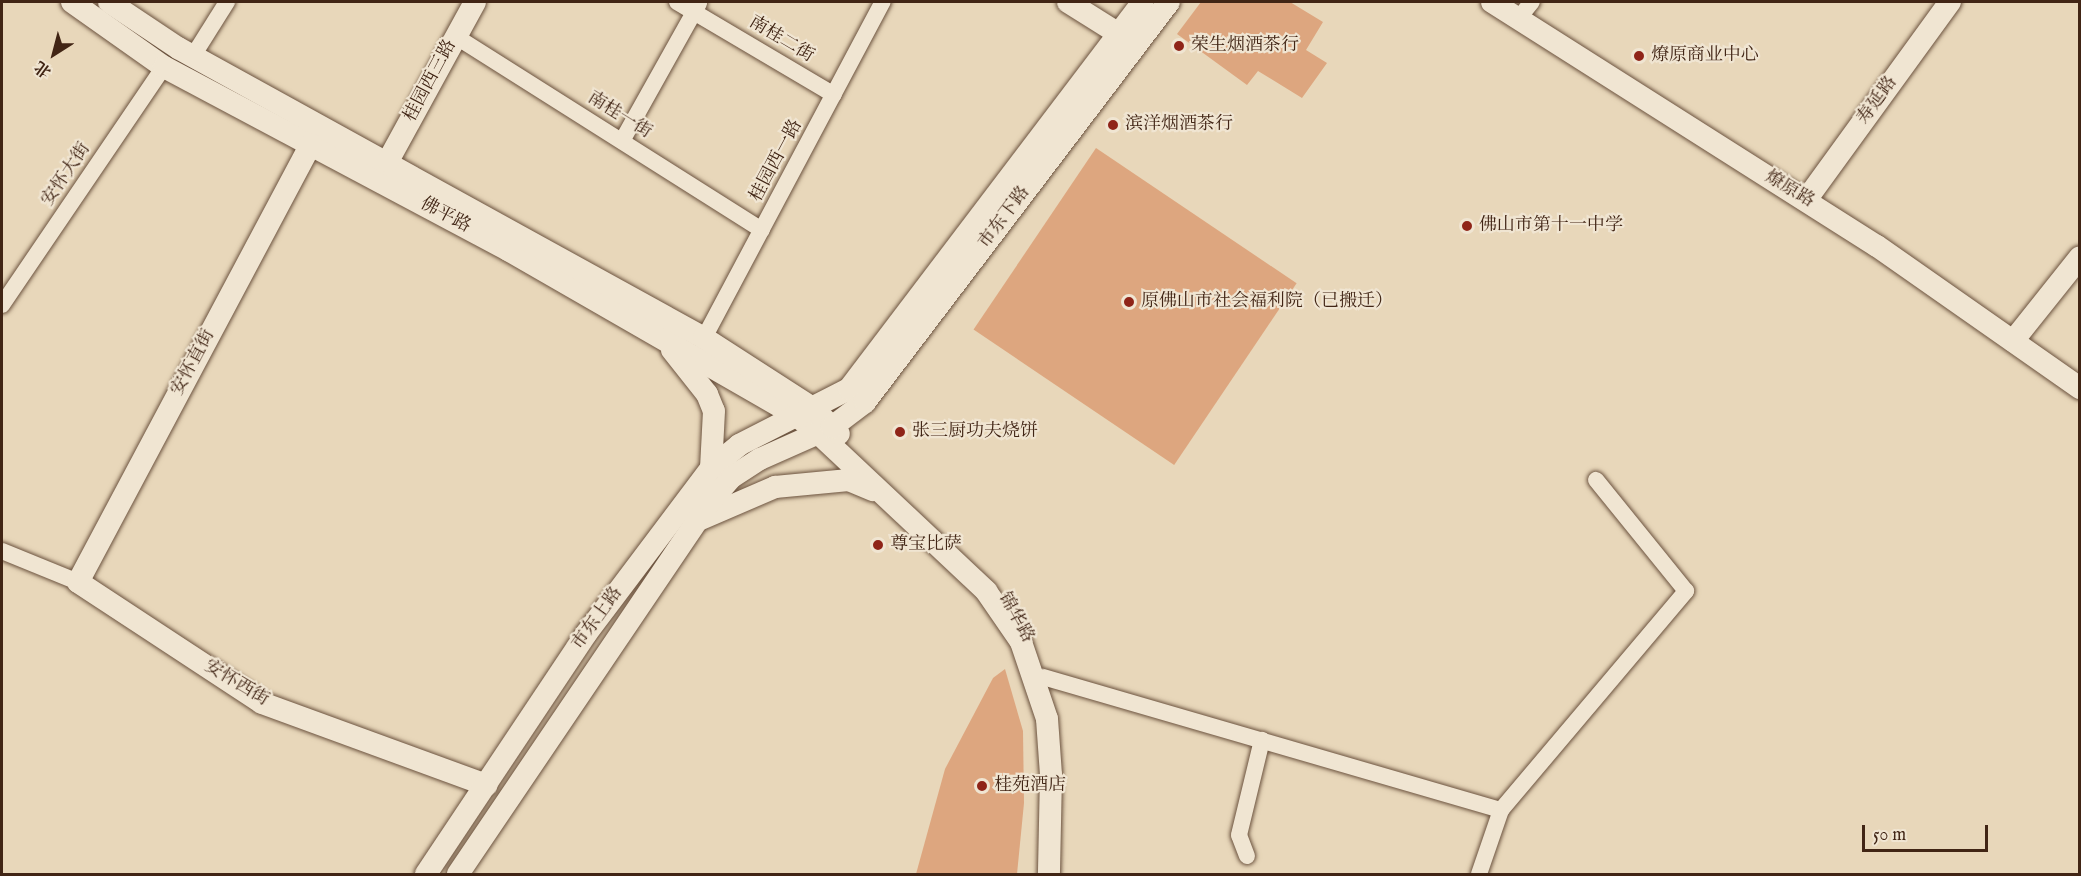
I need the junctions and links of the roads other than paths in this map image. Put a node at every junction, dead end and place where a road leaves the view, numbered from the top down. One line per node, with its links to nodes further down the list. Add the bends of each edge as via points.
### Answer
1 (72, 2): 17 (main road, 佛平路)
2 (109, 2): 16 (main road, 佛平路)
3 (227, 2): 16 (street)
4 (475, 2): 15 (main road, 桂园西三路)
5 (677, 2): 12 (street, 南桂二街)
6 (883, 2): 18 (street, 桂园西一路)
7 (1068, 2): 14 (main road)
8 (1143, 2): 14 (main road, 市东下路)
9 (1169, 2): 31 (main road, 市东下路, via 879,386 865,402)
10 (1492, 2): 13 (main road, 燎原路)
11 (1942, 5): 22 (main road, 寿延路)
12 (697, 7): 18 (street, 南桂二街); 19 (street)
13 (1525, 10): 22 (main road, 燎原路)
14 (1119, 34): 30 (main road, 市东下路, via 864,372 849,389)
15 (455, 36): 19 (street, 南桂一街); 21 (main road, 桂园西三路)
16 (193, 56): 21 (main road, 佛平路)
17 (164, 67): 20 (main road, 佛平路); 25 (street, 安怀大街)
18 (834, 94): 23 (street, 桂园西一路)
19 (622, 141): 23 (street, 南桂一街)
20 (311, 144): 27 (main road, 佛平路); 37 (main road, 安怀直街)
21 (388, 161): 26 (main road, 佛平路)
22 (1806, 200): 28 (main road, 燎原路)
23 (762, 230): 26 (street, 桂园西一路)
24 (2079, 257): 28 (main road)
25 (2, 305)
26 (704, 338): 30 (main road, 佛平路)
27 (663, 339): 30 (main road, 佛平路); 32 (main road, via 707,394 714,411)
28 (2013, 341): 29 (main road, 燎原路)
29 (2079, 388)
30 (806, 413): 31 (main road, 佛平路); 32 (main road, 市东上路, via 739,445)
31 (825, 430): 34 (main road, 锦华路); 35 (main road, 市东上路, via 783,446 732,477); 38 (main road, 锦华路, via 994,581 1026,629)
32 (711, 468): 40 (main road, 市东上路, via 586,634)
33 (1596, 480): 41 (street, via 1686,591)
34 (887, 496): 35 (main road, via 849,480 812,482 775,487); 45 (main road, 锦华路, via 986,591 1021,642 1047,719 1051,775)
35 (700, 519): 44 (main road, 市东上路, via 607,649)
36 (2, 551): 37 (street, 安怀西街)
37 (78, 582): 40 (main road, 安怀西街, via 262,703)
38 (1043, 677): 39 (street); 46 (main road, 锦华路, via 1059,721)
39 (1262, 740): 41 (street); 42 (street, via 1239,835)
40 (486, 785): 43 (main road, 市东上路)
41 (1501, 810): 47 (street)
42 (1247, 856)
43 (426, 874)
44 (458, 874)
45 (1049, 874)
46 (1064, 874)
47 (1479, 874)

